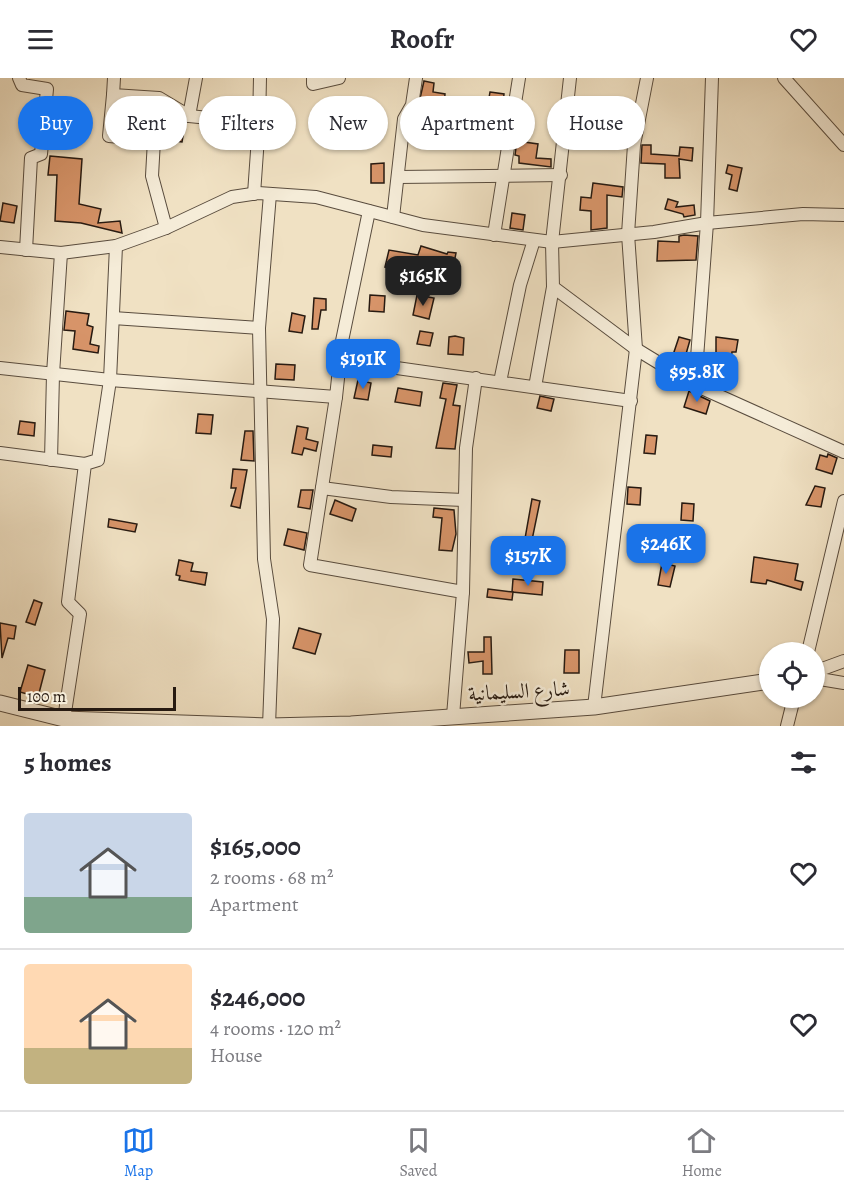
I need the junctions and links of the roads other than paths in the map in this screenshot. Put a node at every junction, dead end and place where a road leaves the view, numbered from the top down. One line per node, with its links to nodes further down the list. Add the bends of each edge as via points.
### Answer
1 (19, 78): 35 (street, via 22,85 47,89 40,154 31,158)
2 (114, 78): 13 (street)
3 (196, 78): 15 (street)
4 (260, 78): 14 (street)
5 (313, 78): 6 (street, via 313,84)
6 (339, 78)
7 (416, 78): 21 (street, via 412,105 404,119)
8 (519, 78): 19 (street)
9 (570, 78): 20 (street)
10 (647, 78): 29 (street, via 634,145)
11 (712, 78): 27 (street)
12 (784, 78): 17 (street)
13 (113, 95): 15 (street, via 159,98); 28 (street, via 109,136 154,140 152,176)
14 (260, 96)
15 (189, 116): 16 (street)
16 (199, 117)
17 (844, 145)
18 (257, 150): 22 (street)
19 (503, 175): 20 (street); 21 (street); 30 (street)
20 (561, 175): 32 (street)
21 (398, 177): 26 (street)
22 (254, 194): 23 (street); 28 (street, via 232,197)
23 (270, 194): 24 (street, via 316,197); 39 (street)
24 (369, 211): 26 (street); 41 (street)
25 (844, 215): 27 (street, via 803,214)
26 (393, 217): 30 (street)
27 (707, 223): 29 (street); 47 (street)
28 (166, 228): 33 (street)
29 (628, 234): 32 (street); 40 (street)
30 (494, 235): 31 (street)
31 (534, 240): 32 (street); 46 (street, via 520,285)
32 (552, 242): 37 (street)
33 (116, 246): 36 (street); 38 (street)
34 (0, 247): 35 (street)
35 (26, 250): 36 (street)
36 (60, 253): 43 (street)
37 (553, 286): 40 (street); 48 (street)
38 (113, 318): 39 (street); 45 (street)
39 (259, 328): 49 (street)
40 (636, 349): 47 (street); 51 (street)
41 (340, 360): 44 (street); 50 (street)
42 (0, 368): 43 (street)
43 (53, 374): 45 (street); 54 (street)
44 (476, 378): 46 (street); 57 (street, via 466,448)
45 (110, 380): 49 (street); 55 (street, via 98,460)
46 (500, 382): 48 (street)
47 (695, 385): 52 (street)
48 (535, 387): 51 (street)
49 (260, 392): 50 (street); 71 (street, via 264,559 273,619)
50 (336, 397): 56 (street)
51 (631, 401): 67 (street)
52 (844, 452)
53 (0, 453): 54 (street)
54 (51, 460): 55 (street)
55 (84, 464): 70 (street, via 68,602 80,614)
56 (322, 488): 57 (street, via 391,497); 59 (street, via 310,565)
57 (464, 500): 59 (street)
58 (844, 501): 60 (street)
59 (463, 592): 69 (street)
60 (810, 642)
61 (844, 661): 62 (street)
62 (825, 668)
63 (825, 680): 65 (street)
64 (759, 683): 67 (street, شارع السليمانية)
65 (844, 683)
66 (0, 703): 70 (street, شارع السليمانية)
67 (594, 707): 69 (street, شارع السليمانية)
68 (792, 708): 72 (street)
69 (453, 716): 71 (street, شارع السليمانية)
70 (64, 719): 71 (street, شارع السليمانية)
71 (269, 726)
72 (787, 726)

